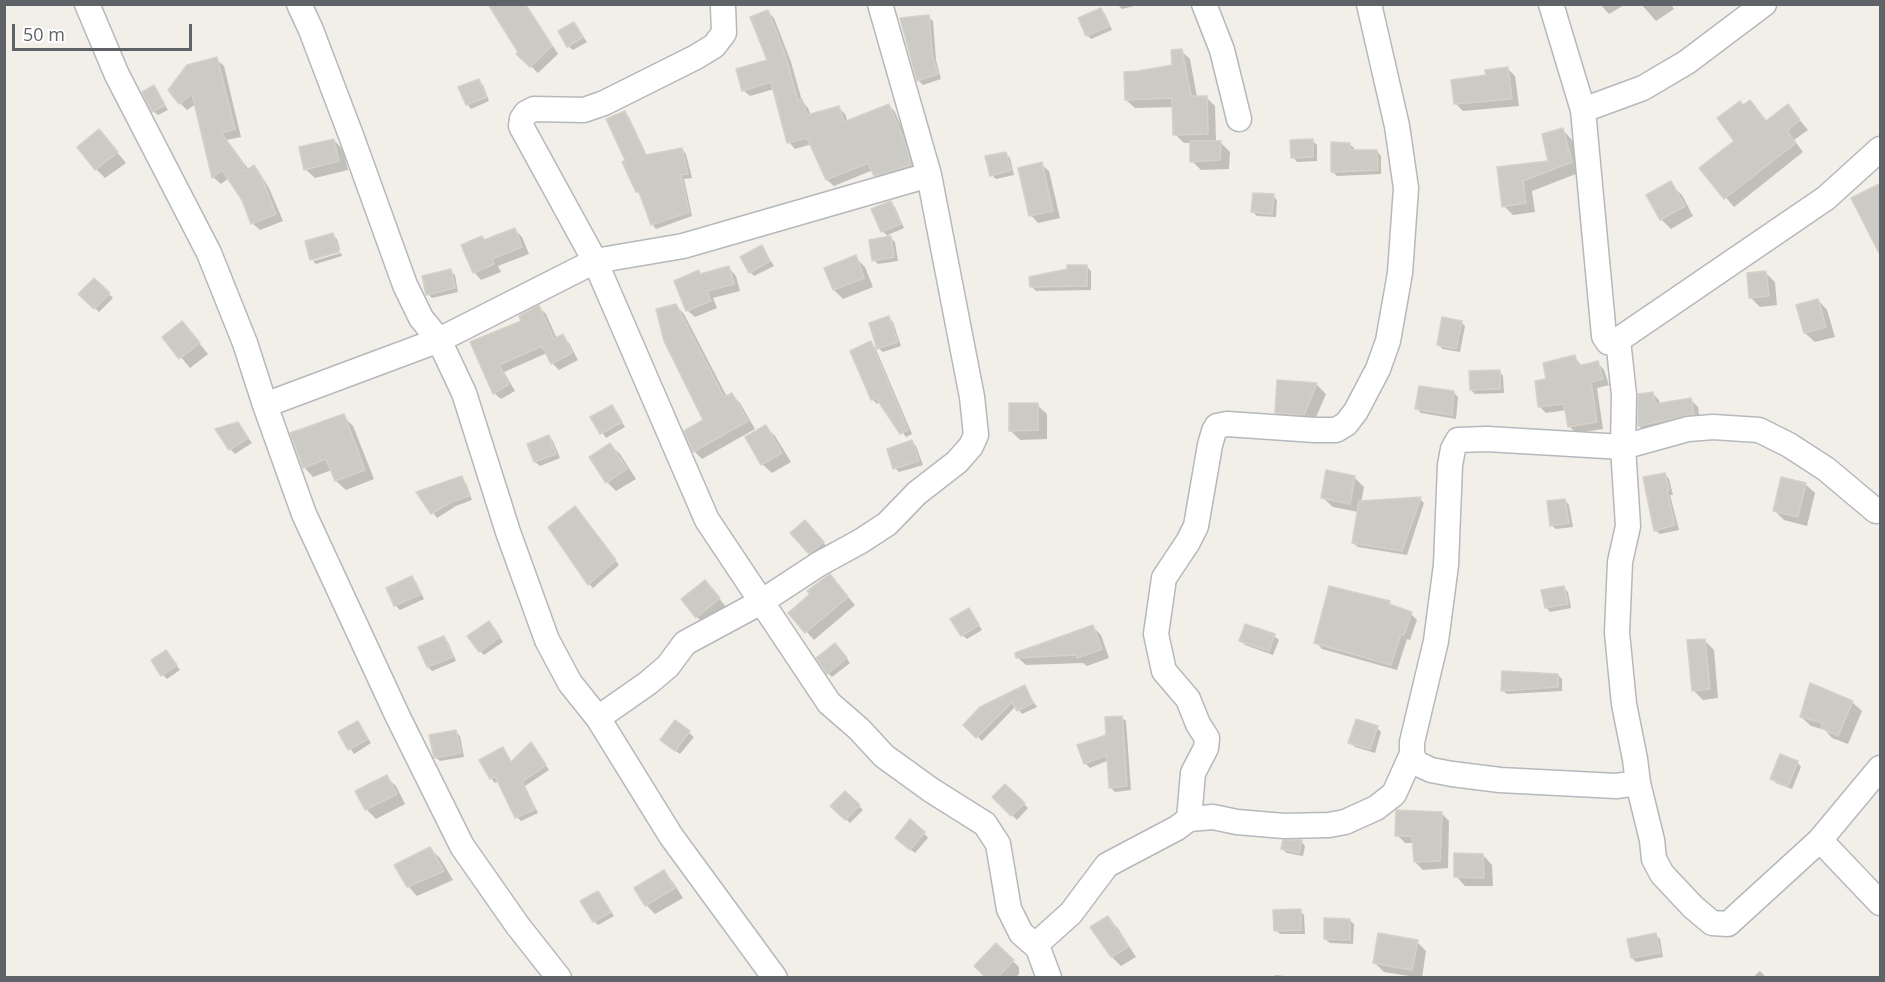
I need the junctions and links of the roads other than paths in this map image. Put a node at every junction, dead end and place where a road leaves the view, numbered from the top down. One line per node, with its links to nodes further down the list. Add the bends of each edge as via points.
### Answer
1 (87, 4): 16 (street, via 117,75 209,254)
2 (299, 4): 14 (street, via 405,285 422,318)
3 (880, 4): 12 (street)
4 (1204, 4): 10 (street, via 1222,50)
5 (1369, 4): 25 (street, via 1397,126 1406,188 1400,273 1388,341 1356,411 1336,430 1227,424 1214,431 1196,526 1164,578 1156,634 1164,671 1188,699 1207,738 1193,773)
6 (1551, 4): 9 (street)
7 (1764, 4): 9 (street, via 1687,62 1643,88)
8 (725, 5): 13 (street, via 724,33 714,46 696,57 604,103 584,110 534,109 522,119 521,126)
9 (1583, 110): 15 (street, via 1604,336 1608,342)
10 (1239, 119)
11 (1881, 149): 15 (street, via 1826,198)
12 (929, 175): 13 (street, via 683,246); 20 (street, via 976,435 957,462 917,493 887,524)
13 (595, 261): 14 (street); 20 (street, via 707,520)
14 (440, 340): 16 (street); 21 (street, via 464,393 547,640 570,683)
15 (1618, 340): 17 (street, via 1624,395)
16 (265, 405): 29 (street, via 304,514 462,846)
17 (1623, 447): 19 (street, via 1688,429 1759,430 1826,469); 22 (street, via 1458,440 1450,465 1446,565 1436,641); 24 (street, via 1628,526 1620,562 1617,633)
18 (1881, 488): 19 (street)
19 (1879, 518)
20 (761, 602): 21 (street, via 685,642 668,666); 28 (street, via 829,704 860,729 884,756 985,824 998,844 1009,909 1021,933)
21 (598, 718): 30 (street, via 671,836)
22 (1412, 754): 24 (street, via 1416,763 1452,774 1616,786); 25 (street, via 1394,794 1376,808 1345,822 1284,826 1213,817)
23 (1881, 768): 26 (street)
24 (1638, 783): 26 (street, via 1654,859 1662,874 1712,923 1728,924 1740,915)
25 (1189, 819): 28 (street, via 1107,865 1071,913 1046,934)
26 (1820, 840): 27 (street)
27 (1881, 903)
28 (1038, 948): 31 (street)
29 (559, 978)
30 (775, 978)
31 (1049, 978)

